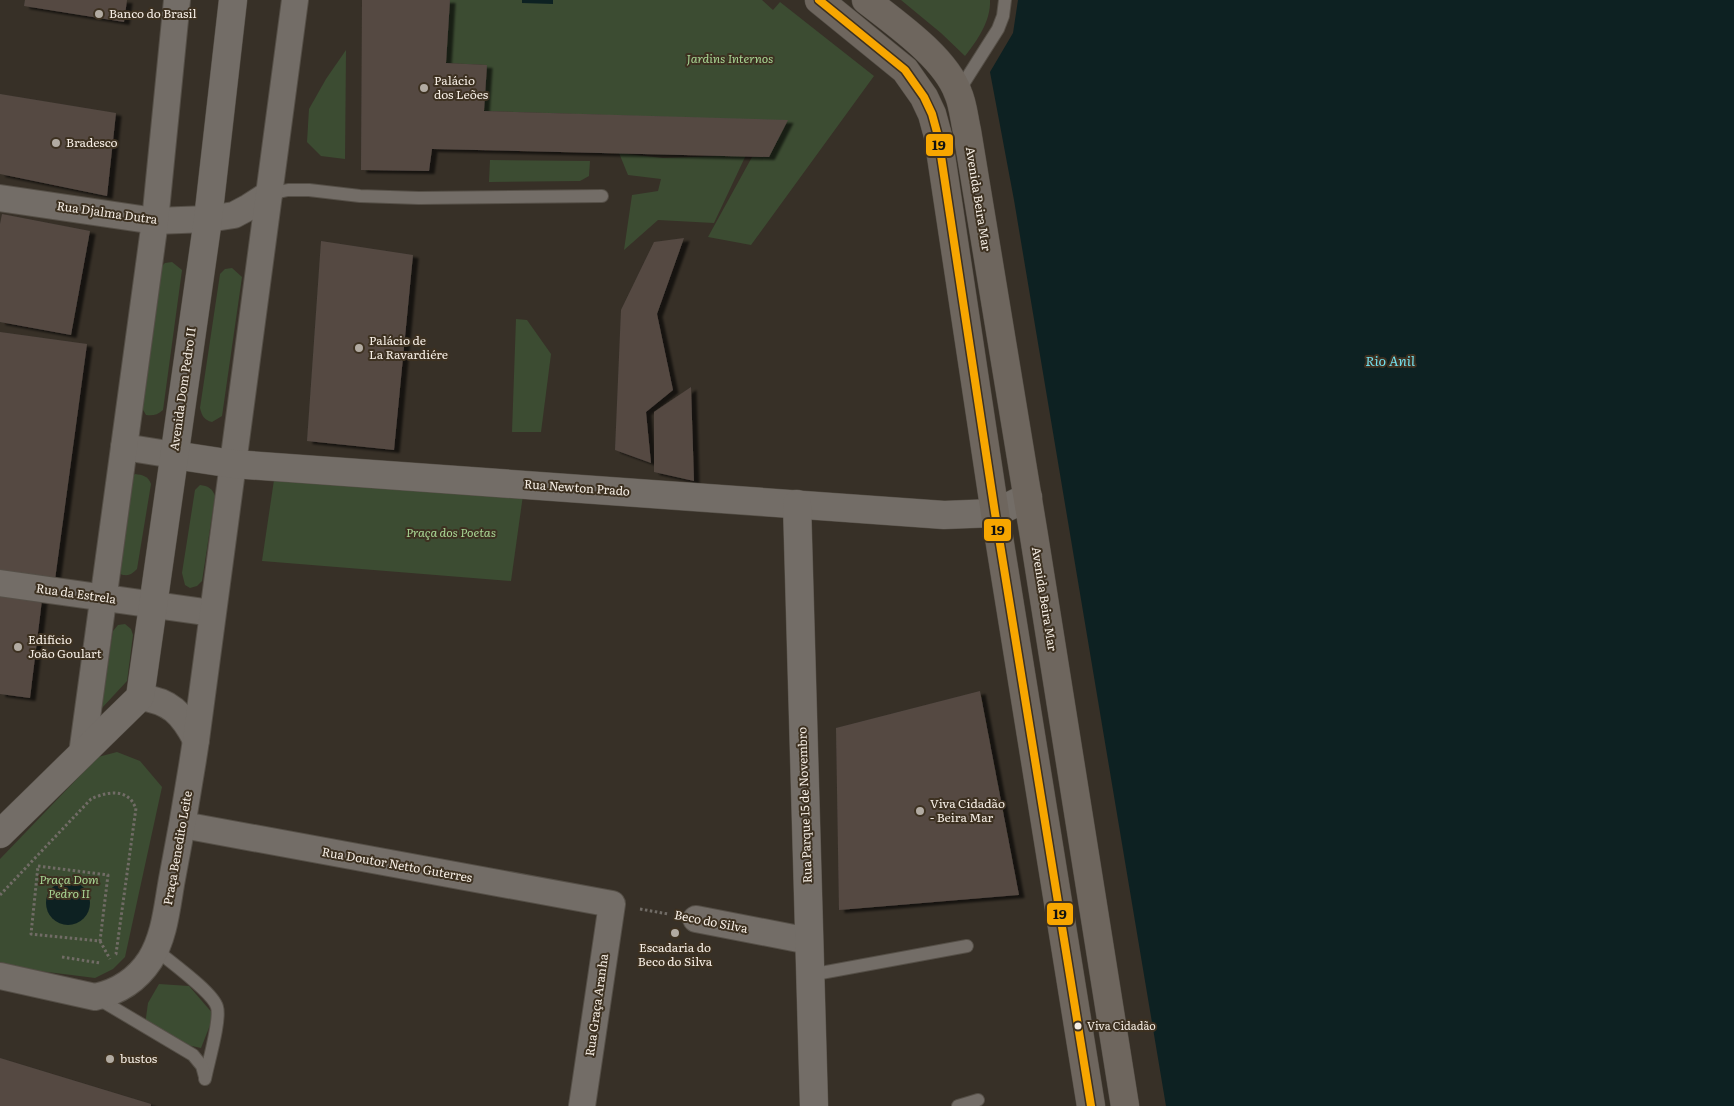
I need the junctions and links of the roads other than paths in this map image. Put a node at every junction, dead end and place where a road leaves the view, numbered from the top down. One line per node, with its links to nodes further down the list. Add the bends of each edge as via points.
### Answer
1 (177, 0): 12 (street)
2 (234, 0): 11 (street, Avenida Dom Pedro II)
3 (295, 0): 8 (street)
4 (819, 0): 18 (main road, via 905,70 932,114)
5 (866, 0): 7 (main road, Avenida Beira Mar, via 931,55)
6 (1005, 0): 7 (lane, via 998,29)
7 (958, 92): 16 (main road, Avenida Beira Mar)
8 (269, 194): 9 (lane, via 309,190 419,198); 11 (street, Rua Djalma Dutra, via 234,214); 15 (street)
9 (602, 196)
10 (0, 198): 12 (street, Rua Djalma Dutra)
11 (208, 219): 12 (street, Rua Djalma Dutra); 14 (street, Avenida Dom Pedro II)
12 (155, 221): 13 (street)
13 (124, 447): 14 (street, Rua Newton Prado); 20 (street)
14 (174, 455): 15 (street, Rua Newton Prado); 21 (street, Avenida Dom Pedro II)
15 (233, 464): 17 (street, Rua Newton Prado); 22 (street)
16 (1028, 497): 18 (street, Rua Newton Prado); 41 (main road, Avenida Beira Mar)
17 (797, 504): 18 (street, Rua Newton Prado, via 944,515); 30 (street, Rua Parque 15 de Novembro)
18 (995, 513): 40 (main road)
19 (0, 583): 20 (street, Rua da Estrela)
20 (103, 598): 21 (street, Rua da Estrela); 25 (street)
21 (153, 606): 22 (street, Rua da Estrela); 23 (street, Avenida Dom Pedro II)
22 (212, 613): 24 (street)
23 (140, 697): 24 (street, via 173,708 188,724); 25 (street)
24 (196, 740): 26 (street, Praça Benedito Leite)
25 (82, 754): 27 (street)
26 (183, 825): 28 (street, Rua Doutor Netto Guterres); 32 (street, Praça Benedito Leite, via 164,924)
27 (0, 834)
28 (612, 904): 37 (street, Rua Graça Aranha)
29 (696, 919): 30 (street, Beco do Silva)
30 (810, 940): 33 (street, Rua Parque 15 de Novembro)
31 (968, 946): 33 (lane)
32 (155, 949): 35 (street, Praça Benedito Leite, via 132,980); 35 (lane, via 206,992 218,1008 205,1079 202,1066 193,1055)
33 (810, 975): 38 (street, Rua Parque 15 de Novembro)
34 (0, 976): 35 (street)
35 (95, 997)
36 (978, 1100): 39 (lane)
37 (582, 1106)
38 (814, 1106)
39 (958, 1106)
40 (1091, 1106)
41 (1125, 1106)

